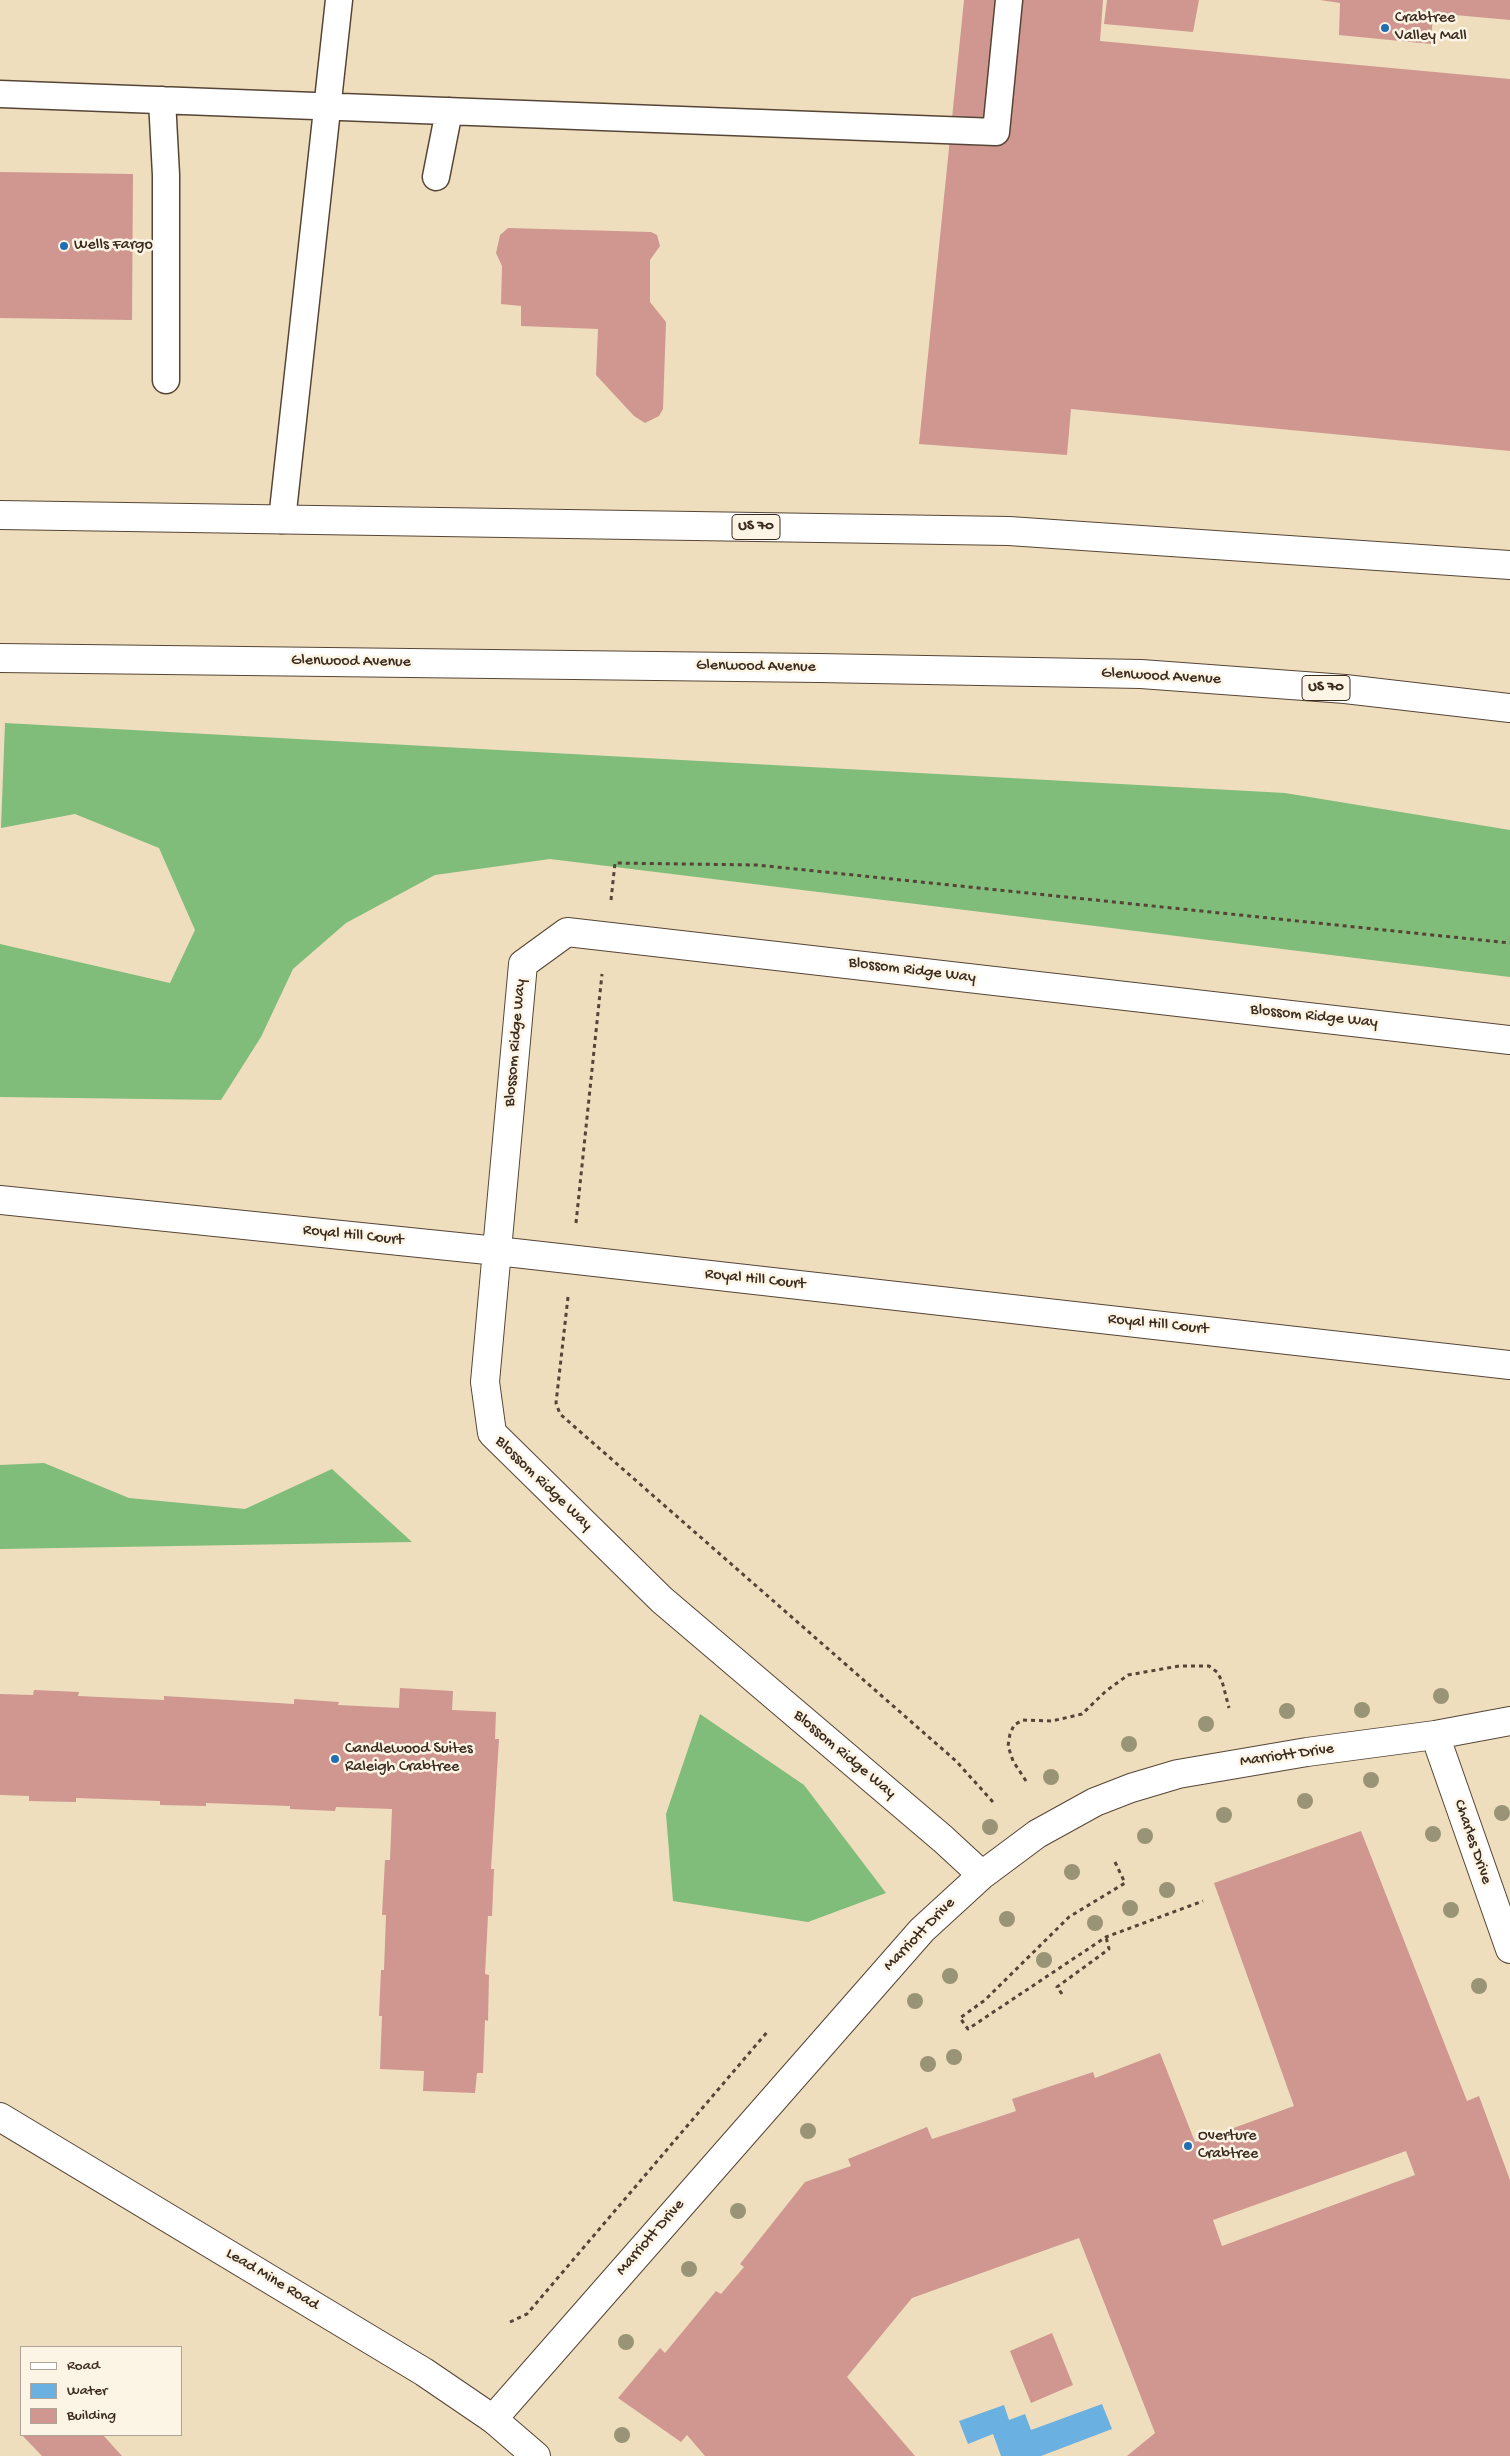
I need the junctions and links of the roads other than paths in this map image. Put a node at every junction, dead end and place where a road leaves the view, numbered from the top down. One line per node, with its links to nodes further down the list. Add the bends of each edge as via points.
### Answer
1 (339, 0): 5 (lane)
2 (1006, 0): 6 (lane, via 996,132)
3 (0, 94): 4 (lane)
4 (162, 100): 5 (lane); 8 (lane, via 166,174)
5 (328, 106): 6 (lane); 10 (lane)
6 (449, 110): 7 (lane)
7 (436, 177)
8 (166, 380)
9 (0, 515): 10 (main road, US 70)
10 (282, 520): 11 (main road, US 70, via 1008,531)
11 (1510, 565)
12 (0, 658): 13 (main road, Glenwood Avenue / US 70, via 1141,674 1345,689)
13 (1510, 708)
14 (1510, 1040): 16 (main road, Blossom Ridge Way, via 567,932 523,964)
15 (0, 1200): 16 (main road, Royal Hill Court)
16 (497, 1251): 17 (main road, Royal Hill Court); 20 (main road, Blossom Ridge Way, via 485,1382 492,1433 662,1600)
17 (1510, 1365)
18 (1510, 1721): 19 (main road, Marriott Drive)
19 (1434, 1736): 20 (main road, Marriott Drive, via 1239,1762 1178,1774 1131,1788 1095,1802 1037,1834); 21 (main road, Charles Drive)
20 (982, 1874): 23 (main road, Marriott Drive, via 894,1960)
21 (1510, 1949)
22 (0, 2117): 23 (main road, Lead Mine Road, via 416,2367)
23 (493, 2419): 24 (main road, Lead Mine Road)
24 (536, 2456)

